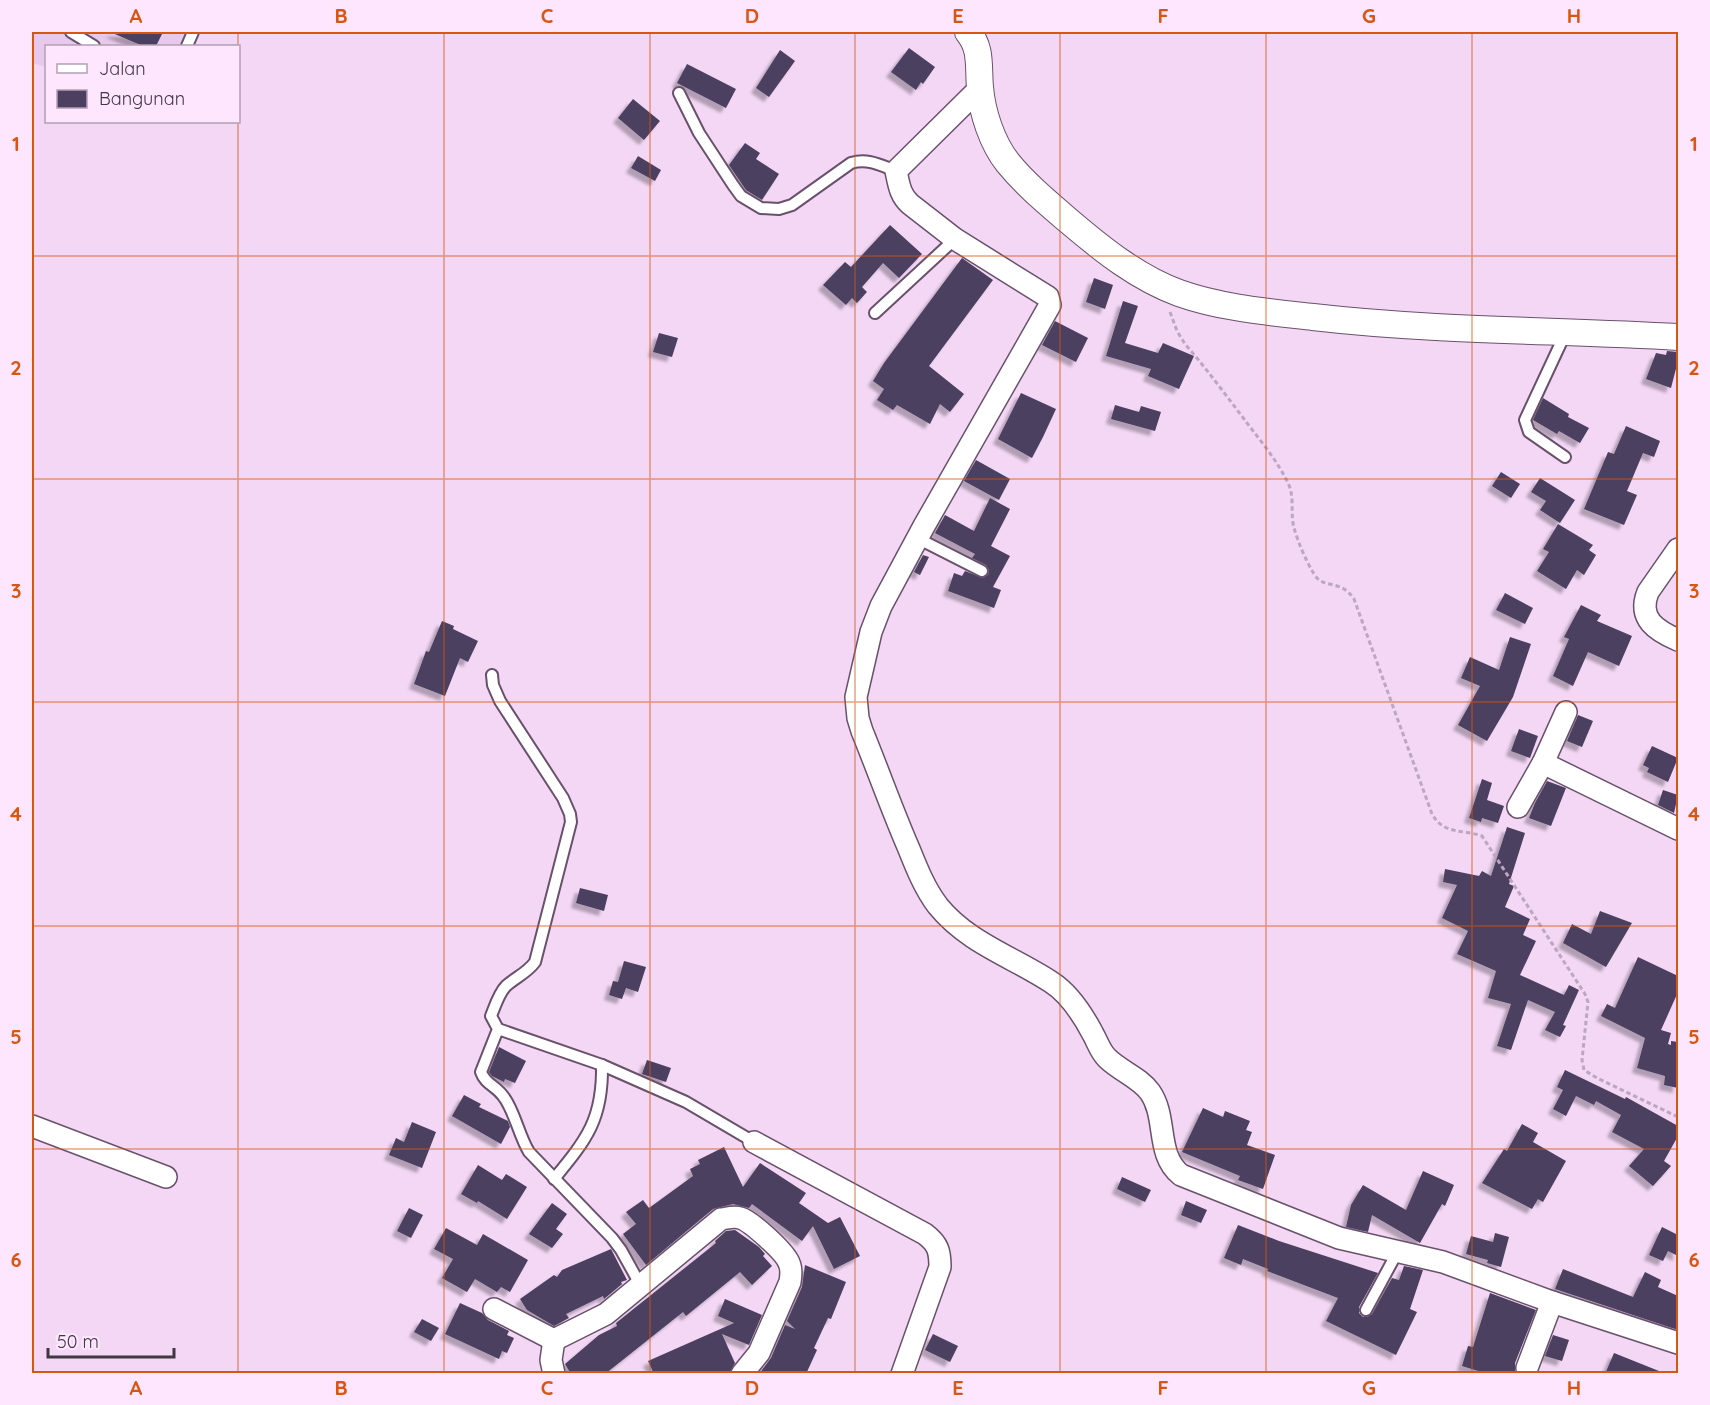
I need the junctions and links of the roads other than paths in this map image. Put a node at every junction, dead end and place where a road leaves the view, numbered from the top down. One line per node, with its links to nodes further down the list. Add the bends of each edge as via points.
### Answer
1 (71, 32): 3 (lane)
2 (968, 32): 4 (street, via 980,57)
3 (92, 45)
4 (980, 88): 6 (street); 9 (street, via 996,146 1036,193 1105,251 1179,293 1315,318)
5 (679, 93): 6 (lane, via 733,186 761,208 792,205 859,160)
6 (896, 171): 7 (street, via 904,198)
7 (956, 238): 8 (lane); 12 (street, via 1048,297 1050,305)
8 (875, 313)
9 (1566, 331): 10 (street); 11 (lane, via 1525,420 1529,432)
10 (1678, 337)
11 (1565, 457)
12 (917, 538): 14 (lane); 27 (street, via 871,632 856,707 894,817 928,891 967,933 1051,981 1072,1001 1107,1058 1148,1090 1155,1101 1165,1152 1181,1175 1313,1229)
13 (1678, 549): 15 (street, via 1648,592 1644,611 1658,630)
14 (982, 571)
15 (1678, 640)
16 (492, 675): 21 (lane, via 500,701 563,798 571,822 535,962 505,987 491,1016)
17 (1566, 712): 18 (street)
18 (1543, 763): 19 (street); 20 (street)
19 (1518, 807)
20 (1678, 829)
21 (498, 1029): 22 (lane); 26 (lane, via 481,1072 504,1096 529,1152)
22 (602, 1065): 24 (lane, via 686,1102); 26 (lane, via 600,1098 591,1130)
23 (32, 1126): 25 (street)
24 (754, 1142): 37 (street, via 935,1242 940,1251 940,1267)
25 (166, 1178)
26 (554, 1179): 28 (lane, via 612,1238)
27 (1398, 1251): 29 (street, via 1474,1272); 31 (lane)
28 (641, 1286): 32 (street, via 606,1314); 36 (street, via 721,1220 731,1217 749,1221 784,1255 791,1276 759,1353)
29 (1552, 1302): 33 (street); 34 (street)
30 (494, 1310): 32 (street)
31 (1365, 1310)
32 (554, 1340): 35 (street)
33 (1678, 1343)
34 (1527, 1368)
35 (554, 1374)
36 (742, 1374)
37 (902, 1374)

